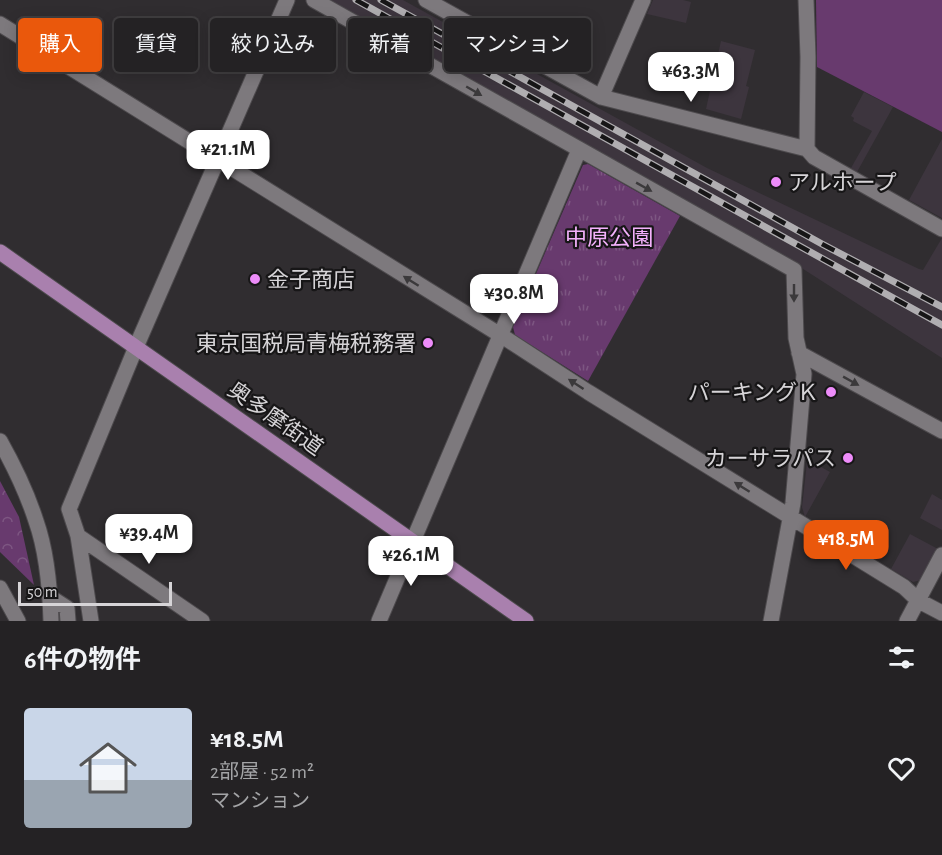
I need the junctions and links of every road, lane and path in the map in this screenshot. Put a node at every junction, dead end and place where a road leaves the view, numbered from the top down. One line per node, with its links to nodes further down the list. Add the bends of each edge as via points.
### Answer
1 (286, 0): 10 (street)
2 (314, 0): 9 (street, one-way to 9)
3 (426, 0): 7 (street)
4 (643, 0): 7 (street)
5 (806, 0): 8 (street)
6 (0, 24): 10 (street)
7 (602, 97): 8 (street)
8 (807, 149): 11 (street, via 814,157)
9 (579, 150): 13 (street); 15 (street, one-way to 15, via 794,270)
10 (218, 161): 13 (street, one-way to 10); 14 (street)
11 (942, 229)
12 (0, 252): 14 (main road, 奥多摩街道)
13 (502, 336): 18 (street, one-way to 13); 20 (street)
14 (136, 347): 19 (street, via 69,508); 20 (main road, 奥多摩街道)
15 (799, 353): 16 (street, one-way to 16); 18 (street, via 804,374)
16 (942, 431)
17 (0, 441): 23 (street, via 37,522)
18 (791, 518): 24 (street, via 904,587); 33 (street)
19 (78, 536): 29 (street); 30 (street)
20 (412, 541): 31 (street); 32 (main road, 奥多摩街道)
21 (942, 555): 24 (street)
22 (0, 588): 26 (street)
23 (50, 597): 27 (street); 28 (street, via 67,608)
24 (919, 601): 25 (street); 34 (street)
25 (942, 613)
26 (18, 621)
27 (51, 621)
28 (68, 621)
29 (92, 621)
30 (202, 621)
31 (379, 621)
32 (526, 621)
33 (771, 621)
34 (907, 621)

